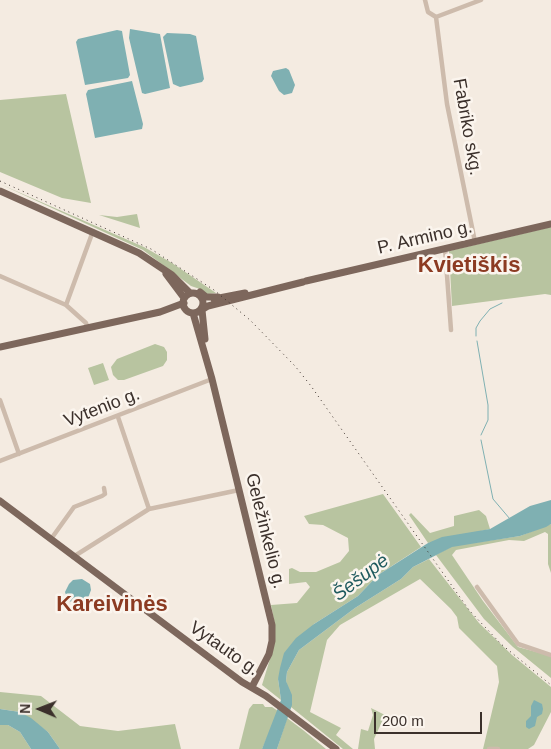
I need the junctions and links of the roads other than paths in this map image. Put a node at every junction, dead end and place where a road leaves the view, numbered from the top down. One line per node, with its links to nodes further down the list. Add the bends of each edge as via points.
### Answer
1 (425, 0): 3 (street, via 428,12)
2 (481, 0): 3 (street)
3 (436, 17): 7 (street, Fabriko skg., via 447,104)
4 (0, 192): 6 (main road, Geležinkelio g.)
5 (551, 224): 7 (main road, P. Armino g.)
6 (93, 231): 10 (main road, Geležinkelio g., via 139,253); 13 (street)
7 (475, 242): 8 (main road, P. Armino g.)
8 (445, 248): 11 (main road, P. Armino g.); 15 (street)
9 (0, 276): 13 (street)
10 (171, 276): 11 (main road, via 188,288); 12 (main road, Geležinkelio g.)
11 (219, 300): 12 (main road, P. Armino g.)
12 (193, 304): 14 (main road, P. Armino g.); 17 (main road, Geležinkelio g.); 17 (main road, Geležinkelio g., via 204,335)
13 (66, 305): 14 (street)
14 (88, 328): 16 (main road, P. Armino g.)
15 (451, 330)
16 (0, 347)
17 (212, 379): 19 (street, Vytenio g.); 23 (main road, Geležinkelio g.)
18 (0, 400): 20 (street)
19 (118, 417): 20 (street, Vytenio g.); 25 (street)
20 (19, 454): 21 (street, Vytenio g.)
21 (0, 461)
22 (104, 488): 26 (street, via 102,496 74,507)
23 (239, 490): 25 (street); 30 (main road, Geležinkelio g., via 273,631 269,654)
24 (0, 501): 26 (main road, Vytauto g.)
25 (149, 509): 27 (street)
26 (51, 539): 27 (main road, Vytauto g.)
27 (74, 557): 30 (main road, Vytauto g.)
28 (477, 587): 29 (street, via 518,644)
29 (551, 655)
30 (252, 687): 31 (main road, Vytauto g.)
31 (336, 749)
32 (490, 749): 33 (street)
33 (498, 749)

